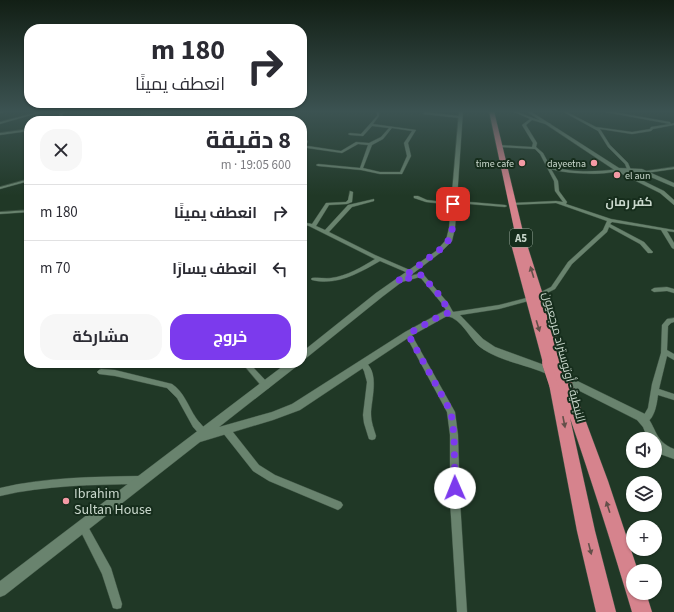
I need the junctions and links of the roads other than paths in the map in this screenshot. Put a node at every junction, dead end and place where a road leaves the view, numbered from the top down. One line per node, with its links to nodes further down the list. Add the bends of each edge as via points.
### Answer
1 (379, 140): 9 (street)
2 (408, 140): 16 (street, via 406,143 408,158 402,173 380,174)
3 (458, 140): 25 (street)
4 (493, 140): 31 (highway, النبطية - أوتوستراد مرجعيون / A5)
5 (498, 140): 10 (highway, النبطية - أوتوستراد مرجعيون / A5)
6 (534, 140): 12 (street, via 536,145)
7 (572, 140): 18 (street)
8 (605, 140): 17 (street)
9 (370, 144): 11 (street, via 358,143 342,152); 16 (street)
10 (499, 146): 12 (street); 31 (highway, النبطية - أوتوستراد مرجعيون / A5)
11 (307, 147)
12 (534, 147): 14 (street, via 540,151)
13 (318, 166): 16 (street)
14 (548, 167): 18 (street, via 592,172); 30 (street)
15 (674, 168): 19 (street)
16 (360, 169)
17 (630, 169): 18 (street); 19 (street); 20 (street)
18 (618, 170): 20 (street)
19 (646, 172): 22 (street)
20 (632, 177): 28 (street, via 662,192)
21 (24, 181): 23 (street)
22 (674, 185)
23 (0, 188)
24 (351, 192): 36 (street, via 350,201 347,203 328,204)
25 (454, 196): 29 (street); 31 (street, via 469,203)
26 (416, 197): 29 (street, via 426,201)
27 (372, 200): 39 (street, via 350,206)
28 (674, 203)
29 (453, 204): 43 (street, via 452,233 449,241)
30 (564, 204): 31 (street, via 547,201); 34 (street)
31 (508, 205): 48 (highway, النبطية - أوتوستراد مرجعيون / A5)
32 (24, 211): 33 (street)
33 (0, 213)
34 (609, 223): 37 (street); 41 (street, via 642,243); 48 (street, via 605,231 570,263 553,288)
35 (307, 224): 36 (street)
36 (313, 226): 39 (street)
37 (663, 229): 38 (street); 40 (street)
38 (674, 230)
39 (326, 232): 42 (street)
40 (674, 247)
41 (650, 252)
42 (379, 258): 43 (street); 44 (street, via 351,273 325,282)
43 (410, 272): 45 (street)
44 (314, 279)
45 (398, 281): 49 (street, via 421,275); 53 (street)
46 (654, 290): 47 (street)
47 (674, 291)
48 (535, 297): 49 (street, via 499,307); 59 (highway, النبطية - أوتوستراد مرجعيون / A5, bridge)
49 (452, 313): 51 (street, via 438,317); 63 (street, via 474,337 492,350 548,370)
50 (674, 320): 52 (street, via 668,321 665,325)
51 (408, 334): 55 (street); 78 (street, via 449,406 452,418)
52 (664, 351): 54 (street); 61 (street)
53 (307, 353)
54 (674, 358)
55 (363, 364): 64 (street, via 290,410); 67 (street, via 369,372 371,384 367,420)
56 (250, 368): 60 (street)
57 (288, 368): 60 (street)
58 (101, 372): 66 (street, via 115,373 154,384 166,384 173,388)
59 (561, 385): 74 (highway, النبطية - أوتوستراد مرجعيون / A5, one-way to 59, via 600,481); 79 (highway, النبطية - أوتوستراد مرجعيون / A5, one-way to 79, via 586,530)
60 (266, 386): 66 (street)
61 (655, 391): 62 (street); 63 (street, via 652,409)
62 (674, 398)
63 (645, 420): 65 (street)
64 (226, 430): 66 (street); 72 (street, via 256,468 278,481)
65 (650, 432)
66 (202, 435): 70 (street)
67 (372, 436)
68 (662, 448): 69 (street)
69 (674, 454)
70 (143, 480): 71 (street, via 32,486); 73 (street)
71 (0, 492)
72 (338, 505)
73 (83, 526): 75 (street); 77 (street, via 104,567)
74 (627, 564)
75 (0, 590)
76 (638, 600): 80 (highway)
77 (117, 604)
78 (462, 612)
79 (606, 612)
80 (642, 612)

